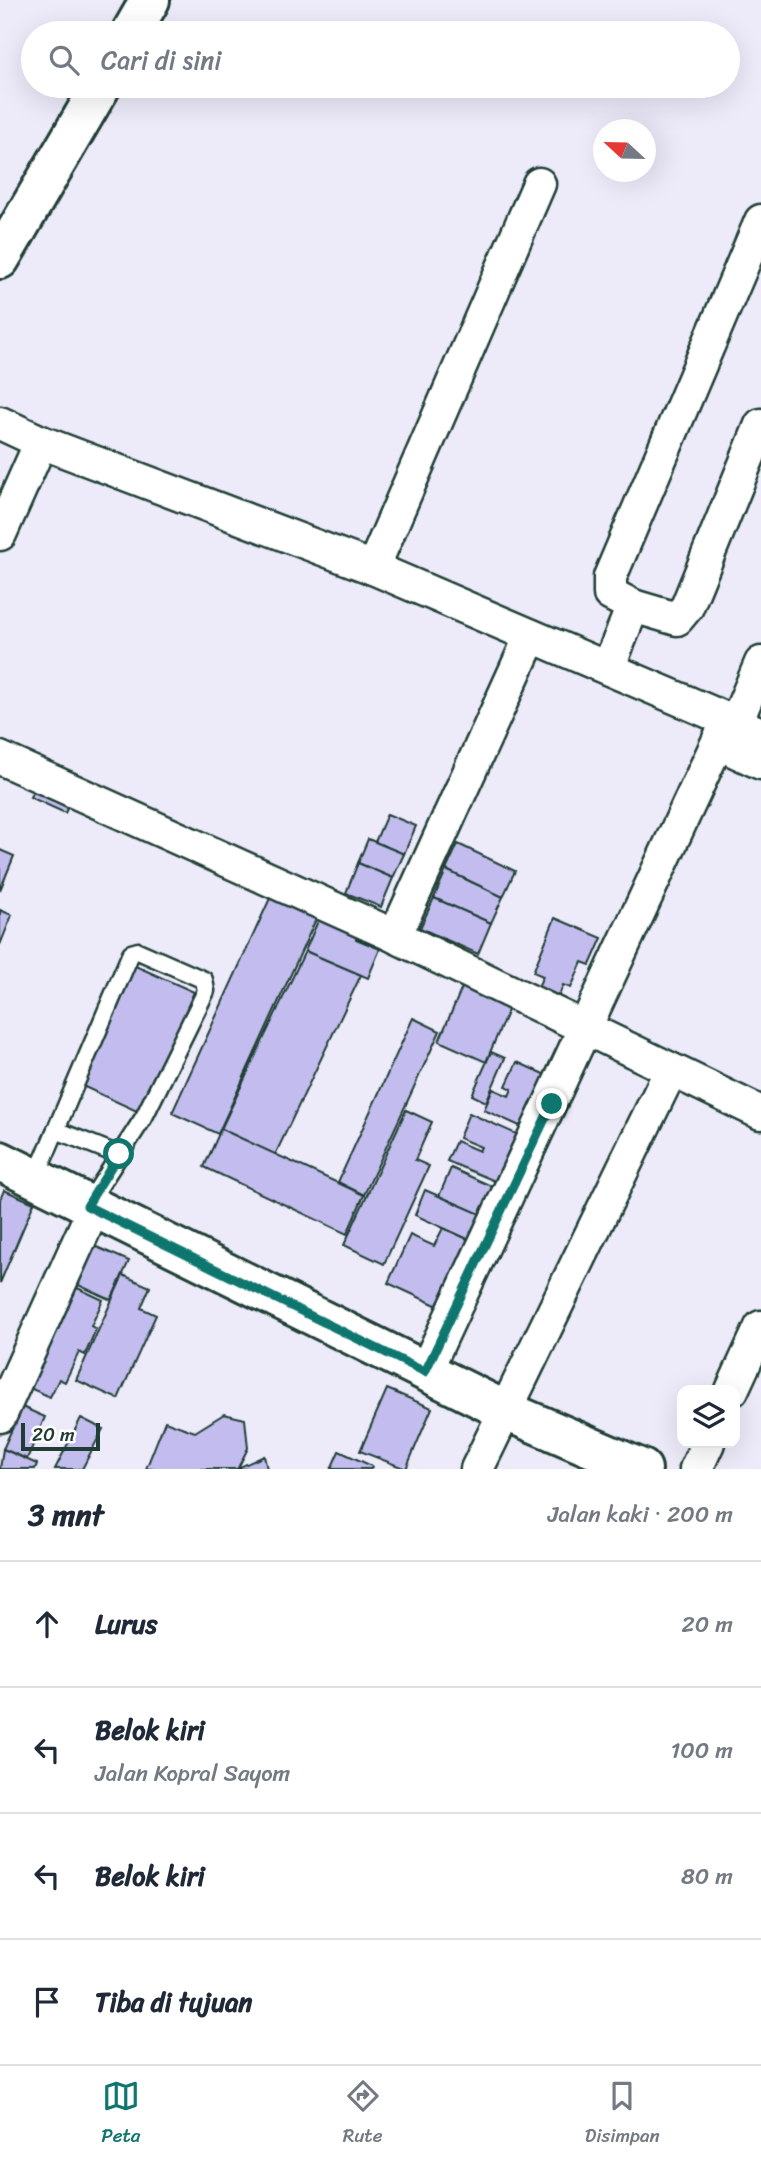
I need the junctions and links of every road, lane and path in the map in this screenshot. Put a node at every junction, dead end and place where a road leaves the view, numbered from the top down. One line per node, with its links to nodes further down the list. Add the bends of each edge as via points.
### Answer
1 (150, 0): 2 (street)
2 (138, 21)
3 (94, 98): 6 (street)
4 (540, 184): 11 (street)
5 (760, 226): 12 (street, via 610,576 610,594)
6 (0, 259)
7 (0, 424): 9 (street)
8 (761, 425): 12 (street, via 687,607 677,619 669,619)
9 (41, 442): 10 (street); 11 (street)
10 (0, 534)
11 (373, 568): 13 (street)
12 (634, 606): 15 (street)
13 (531, 636): 15 (street); 19 (street)
14 (761, 663): 16 (street)
15 (608, 668): 16 (street)
16 (736, 730): 18 (street); 20 (street)
17 (0, 758): 19 (street)
18 (761, 763)
19 (395, 936): 20 (street)
20 (586, 1030): 21 (street); 29 (street)
21 (671, 1070): 22 (street); 31 (street)
22 (761, 1112)
23 (56, 1130): 24 (lane); 24 (lane, via 127,959 138,951 207,985 144,1117); 26 (lane)
24 (119, 1154): 27 (lane)
25 (0, 1161): 26 (street)
26 (35, 1179): 27 (street)
27 (90, 1208): 29 (street); 32 (street)
28 (761, 1327): 30 (street)
29 (425, 1372): 31 (street)
30 (734, 1385)
31 (504, 1410): 34 (street); 35 (street)
32 (0, 1416)
33 (706, 1448): 36 (street)
34 (477, 1469)
35 (642, 1469)
36 (696, 1469)

